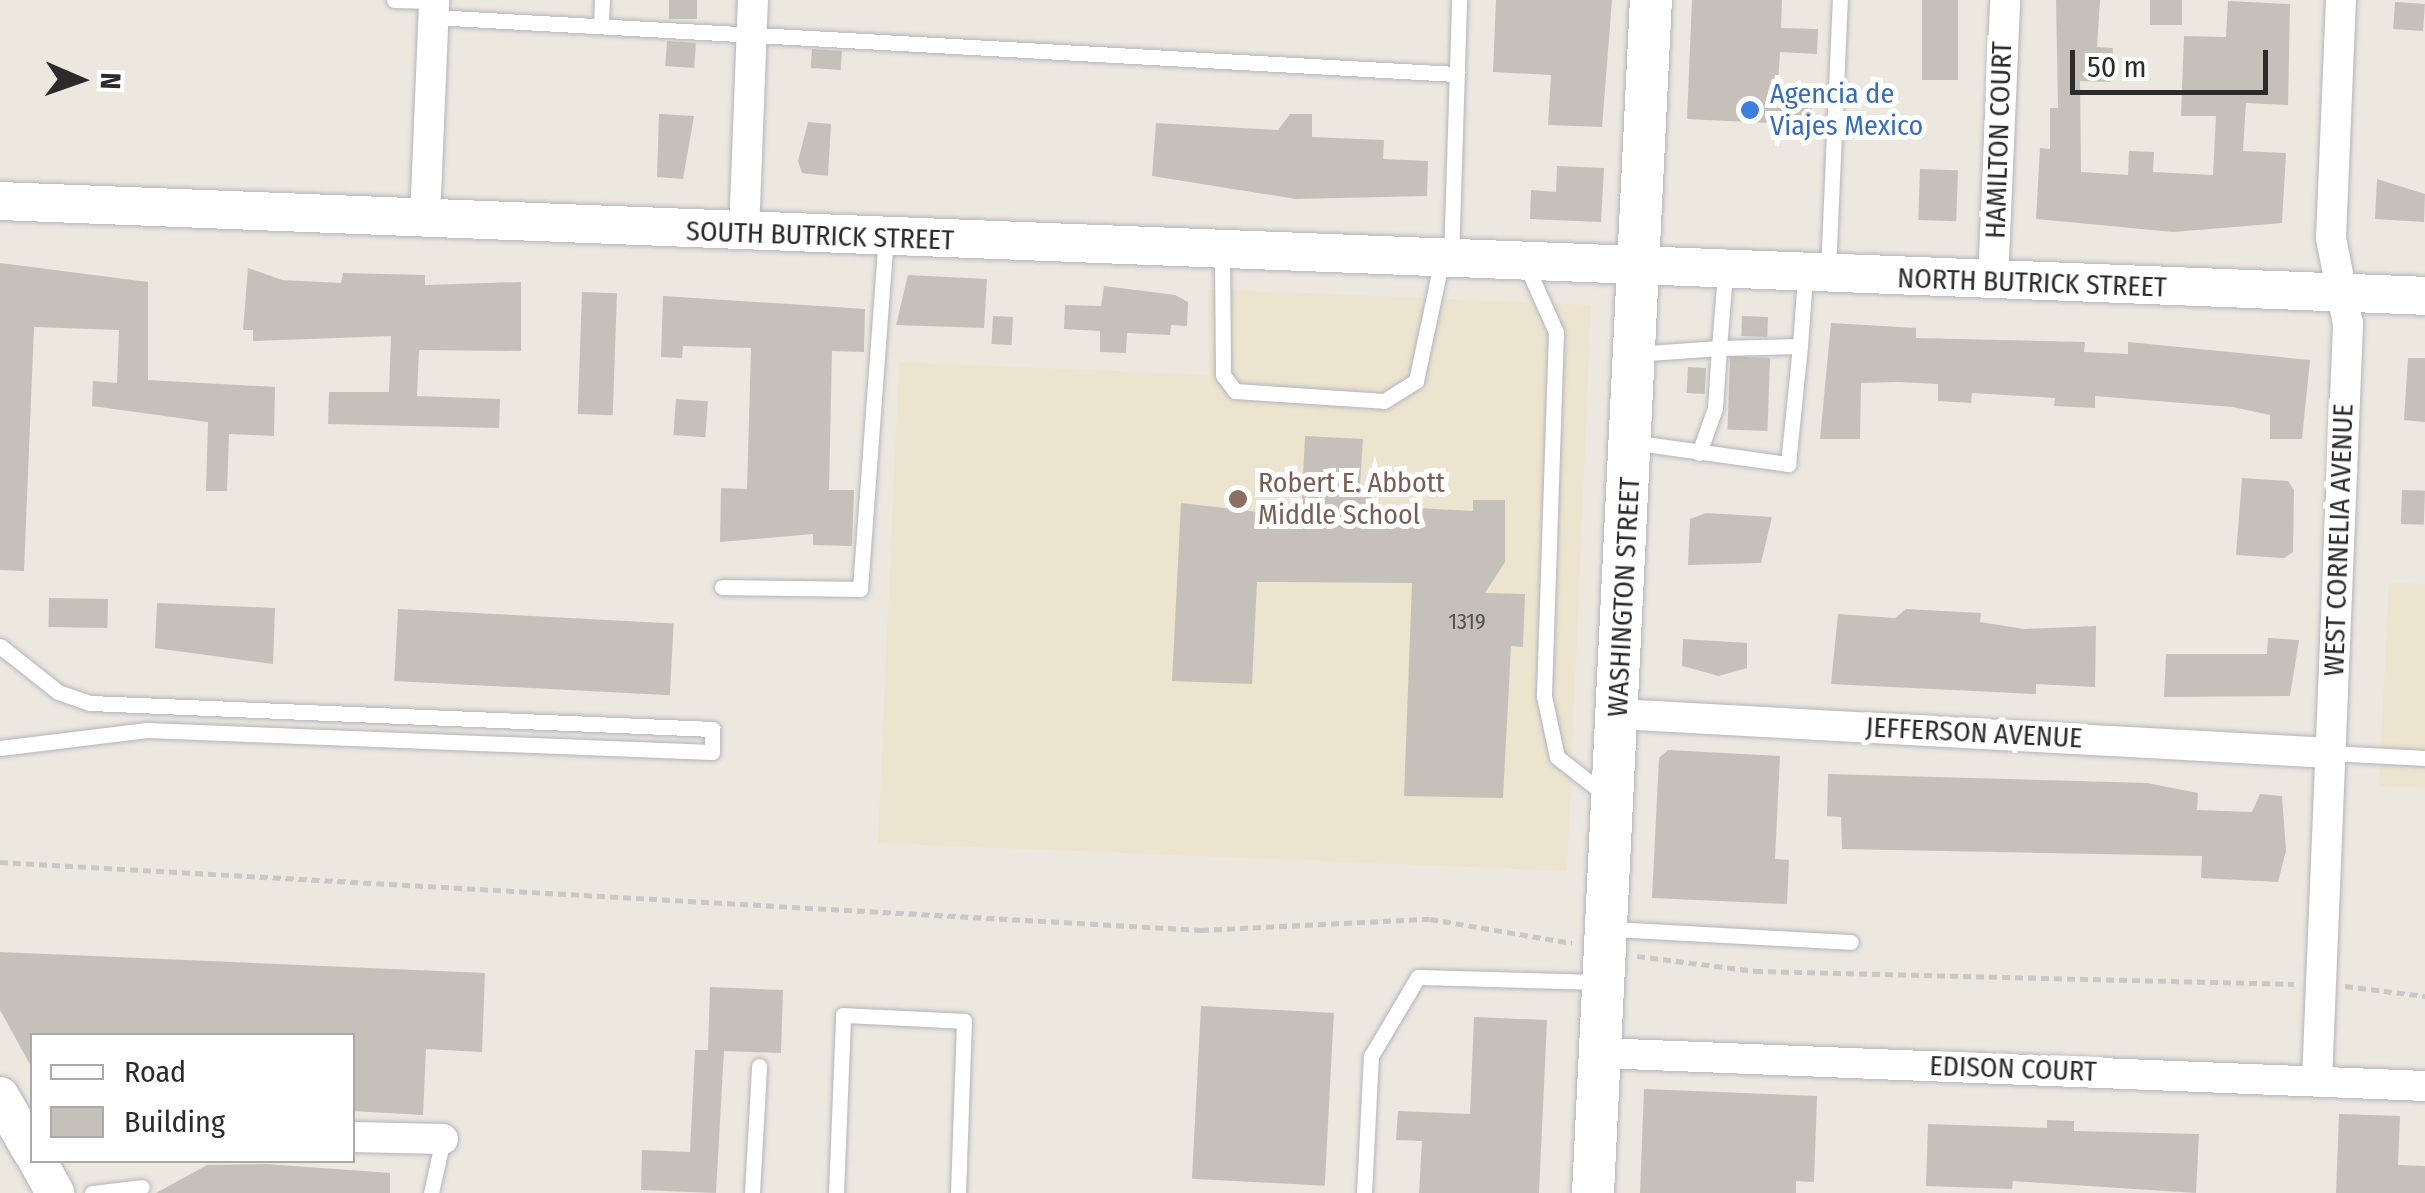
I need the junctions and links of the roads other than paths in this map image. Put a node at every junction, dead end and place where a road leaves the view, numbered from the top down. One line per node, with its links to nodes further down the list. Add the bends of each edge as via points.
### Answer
1 (394, 0): 9 (lane)
2 (602, 0): 10 (lane)
3 (753, 0): 11 (street)
4 (1459, 0): 12 (lane)
5 (1651, 0): 20 (main road, WASHINGTON STREET)
6 (1840, 0): 22 (lane)
7 (2005, 0): 23 (street, HAMILTON COURT)
8 (2342, 0): 24 (street, WEST CORNELIA AVENUE, via 2331,238)
9 (434, 6): 10 (lane); 14 (street)
10 (601, 26): 11 (lane)
11 (752, 35): 12 (lane); 15 (street)
12 (1457, 74): 18 (lane)
13 (0, 201): 14 (street, SOUTH BUTRICK STREET)
14 (425, 219): 15 (street, SOUTH BUTRICK STREET)
15 (744, 233): 16 (street, SOUTH BUTRICK STREET)
16 (886, 239): 17 (street, SOUTH BUTRICK STREET); 31 (lane, via 860,589)
17 (1222, 254): 18 (street, SOUTH BUTRICK STREET); 18 (lane, via 1222,375 1235,392 1259,395 1384,400 1409,393)
18 (1446, 263): 19 (street, SOUTH BUTRICK STREET)
19 (1528, 267): 20 (street, SOUTH BUTRICK STREET); 37 (lane, via 1556,332 1544,696 1557,756)
20 (1639, 272): 21 (street, NORTH BUTRICK STREET); 28 (main road, WASHINGTON STREET)
21 (1725, 274): 22 (street, NORTH BUTRICK STREET); 27 (lane)
22 (1817, 276): 23 (street, NORTH BUTRICK STREET); 26 (lane)
23 (1993, 280): 24 (street, NORTH BUTRICK STREET)
24 (2339, 293): 25 (street, NORTH BUTRICK STREET); 35 (street, WEST CORNELIA AVENUE, via 2348,324)
25 (2425, 296)
26 (1800, 346): 27 (lane); 30 (lane, via 1788,464)
27 (1719, 348): 28 (lane); 30 (lane, via 1715,408)
28 (1636, 354): 29 (main road, WASHINGTON STREET)
29 (1631, 442): 30 (lane); 33 (main road, WASHINGTON STREET)
30 (1699, 453)
31 (722, 587)
32 (0, 646): 34 (lane, via 78,702 712,729 712,752 147,730)
33 (1618, 714): 35 (street, JEFFERSON AVENUE); 37 (main road, WASHINGTON STREET)
34 (0, 748)
35 (2330, 753): 36 (lane); 43 (street, WEST CORNELIA AVENUE)
36 (2425, 758)
37 (1613, 801): 38 (main road, WASHINGTON STREET)
38 (1590, 938): 39 (lane); 40 (main road, WASHINGTON STREET)
39 (1851, 942)
40 (1604, 982): 41 (main road, WASHINGTON STREET); 57 (lane, via 1418,977 1371,1056)
41 (1600, 1053): 43 (street, EDISON COURT); 58 (main road, WASHINGTON STREET)
42 (759, 1066): 54 (lane)
43 (2317, 1081): 44 (street, EDISON COURT)
44 (2425, 1086)
45 (0, 1096): 48 (street)
46 (355, 1137): 47 (street)
47 (444, 1139): 53 (lane)
48 (30, 1143)
49 (40, 1163): 51 (street)
50 (142, 1187): 52 (lane)
51 (55, 1193)
52 (92, 1193)
53 (431, 1193)
54 (752, 1193)
55 (836, 1193): 56 (lane, via 843,1016 964,1021)
56 (958, 1193)
57 (1364, 1193)
58 (1594, 1193)

